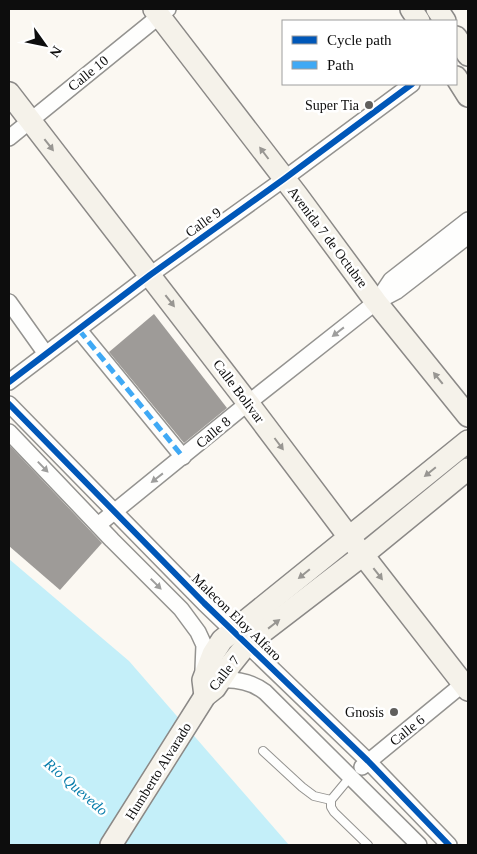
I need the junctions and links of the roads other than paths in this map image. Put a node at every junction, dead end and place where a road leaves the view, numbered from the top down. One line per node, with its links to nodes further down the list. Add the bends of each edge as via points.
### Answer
1 (411, 9): 4 (main road)
2 (437, 9): 5 (main road)
3 (160, 11): 10 (street, Calle 10); 12 (main road, Avenida 7 de Octubre, one-way to 3)
4 (418, 20)
5 (444, 20)
6 (457, 79): 9 (main road)
7 (411, 85): 12 (street, Calle 9)
8 (9, 92): 10 (main road, Calle Bolivar)
9 (468, 96)
10 (30, 121): 11 (street, Calle 10); 15 (main road, Calle Bolivar, one-way to 15)
11 (9, 138)
12 (284, 179): 15 (street, Calle 9); 17 (main road, Avenida 7 de Octubre)
13 (468, 220): 17 (street, Calle 8, via 390,280)
14 (468, 236): 17 (street, Calle 8, via 397,291)
15 (150, 275): 18 (street, Calle 9); 21 (main road, Calle Bolivar, one-way to 21)
16 (9, 302): 19 (street)
17 (376, 302): 21 (street, Calle 8, one-way to 21); 23 (main road, Avenida 7 de Octubre, one-way to 17)
18 (79, 330): 19 (street, Calle 9); 26 (street)
19 (46, 354): 20 (street, Calle 9)
20 (9, 382)
21 (248, 403): 26 (street, Calle 8); 30 (main road, Calle Bolivar, one-way to 30)
22 (9, 404): 28 (street, Malecon Eloy Alfaro)
23 (468, 416)
24 (9, 432): 29 (street, one-way to 29)
25 (468, 441): 30 (main road, Calle 7, one-way to 30)
26 (183, 457): 28 (street, Calle 8, one-way to 28)
27 (468, 469): 31 (main road, Calle 7)
28 (114, 511): 29 (street, Calle 8); 32 (street, Malecon Eloy Alfaro)
29 (98, 525): 33 (street, one-way to 33)
30 (349, 538): 31 (main road, Calle Bolivar); 34 (main road, Calle 7, one-way to 34)
31 (363, 555): 34 (main road, Calle 7, one-way to 31); 35 (main road, Calle Bolivar, one-way to 35)
32 (204, 603): 33 (street); 34 (street, Malecon Eloy Alfaro)
33 (190, 620): 36 (street, via 204,645)
34 (240, 638): 36 (main road, Calle 7, via 222,640 213,654); 38 (street, Malecon Eloy Alfaro)
35 (466, 687): 38 (street, Calle 6)
36 (207, 690): 39 (street, via 232,680 258,687); 41 (main road, Humberto Alvarado)
37 (263, 751): 40 (lane, via 314,796)
38 (368, 761): 39 (street, Calle 6); 44 (street, Malecon Eloy Alfaro)
39 (351, 776): 40 (lane); 43 (street)
40 (332, 800): 42 (lane, via 334,812)
41 (112, 845)
42 (368, 845)
43 (419, 845)
44 (449, 845)

